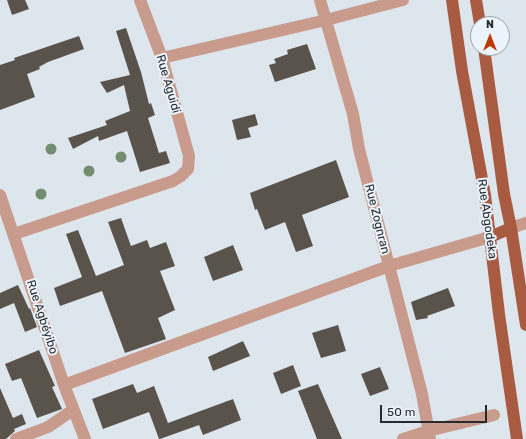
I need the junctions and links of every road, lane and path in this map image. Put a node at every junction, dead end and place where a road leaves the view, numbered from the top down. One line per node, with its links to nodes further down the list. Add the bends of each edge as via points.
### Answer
1 (140, 0): 9 (street, Rue Aguidi)
2 (320, 0): 7 (street, Rue Zognran)
3 (403, 0): 7 (street)
4 (452, 0): 14 (main road, Rue Abgodeka)
5 (476, 0): 6 (main road)
6 (479, 16)
7 (326, 20): 9 (street); 15 (street, Rue Zognran, via 353,114 359,149)
8 (485, 56): 12 (main road, Rue Abgodeka)
9 (162, 58): 13 (street, Rue Aguidi, via 189,156 188,169 173,181)
10 (0, 194): 13 (street, Rue Agbéyibo)
11 (526, 223): 12 (street)
12 (511, 228): 14 (main road); 16 (main road, Rue Abgodeka)
13 (14, 234): 17 (street, Rue Agbéyibo)
14 (490, 237): 15 (street); 24 (main road, Rue Abgodeka)
15 (389, 266): 17 (street); 20 (street, Rue Zognran, via 422,394)
16 (526, 325)
17 (64, 385): 18 (street, Rue Agbéyibo)
18 (73, 410): 21 (street, via 48,427); 22 (street, Rue Agbéyibo)
19 (494, 415): 20 (street)
20 (429, 435): 23 (street)
21 (16, 439)
22 (85, 439)
23 (404, 439)
24 (517, 439)

